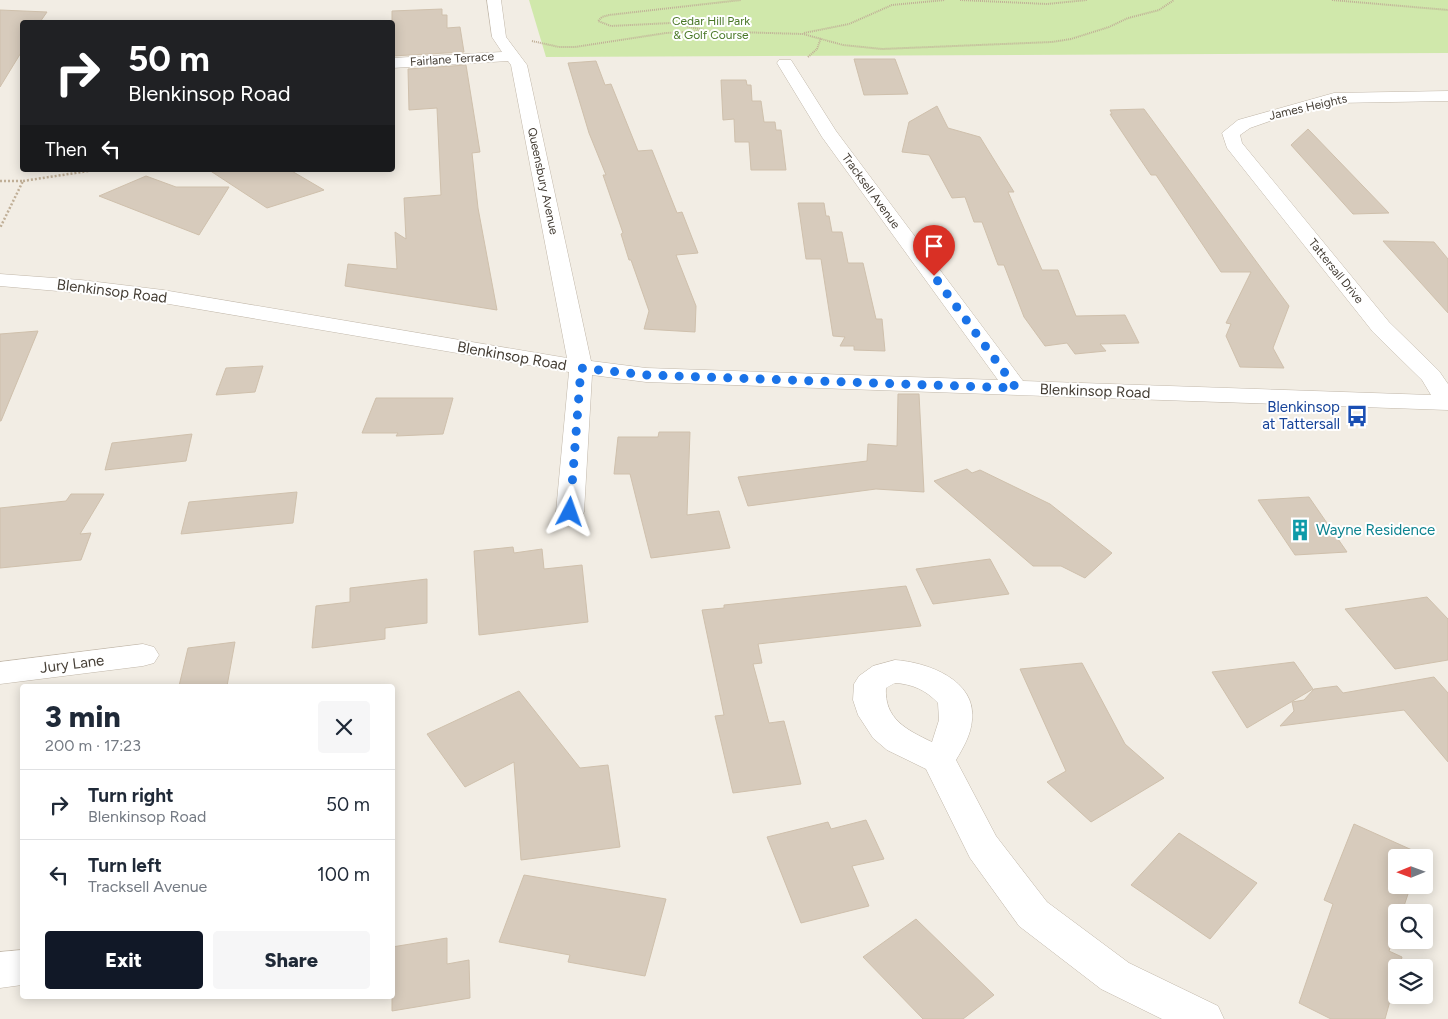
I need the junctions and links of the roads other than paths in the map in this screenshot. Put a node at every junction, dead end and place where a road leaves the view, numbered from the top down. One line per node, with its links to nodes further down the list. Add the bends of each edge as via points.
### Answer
1 (494, 0): 2 (street, Queensbury Avenue, via 499,37)
2 (512, 56): 3 (street, Fairlane Terrace); 8 (street, Queensbury Avenue, via 519,64)
3 (395, 63)
4 (785, 63): 9 (street, Tracksell Avenue, via 828,133)
5 (1448, 96): 6 (street, James Heights, via 1334,98 1267,116 1244,124)
6 (1231, 133): 10 (street, Tattersall Drive, via 1239,152 1381,327 1431,376)
7 (0, 280): 8 (street, Blenkinsop Road, via 109,289 205,303)
8 (581, 368): 9 (street, Blenkinsop Road, via 646,375); 11 (street, Queensbury Avenue)
9 (1016, 388): 10 (street, Blenkinsop Road)
10 (1448, 403)
11 (570, 512)
12 (143, 655): 13 (street, Jury Lane)
13 (0, 673)
14 (939, 760): 17 (street, via 982,846 1033,914 1115,976)
15 (20, 968): 16 (street)
16 (0, 970)
17 (1203, 1019)

